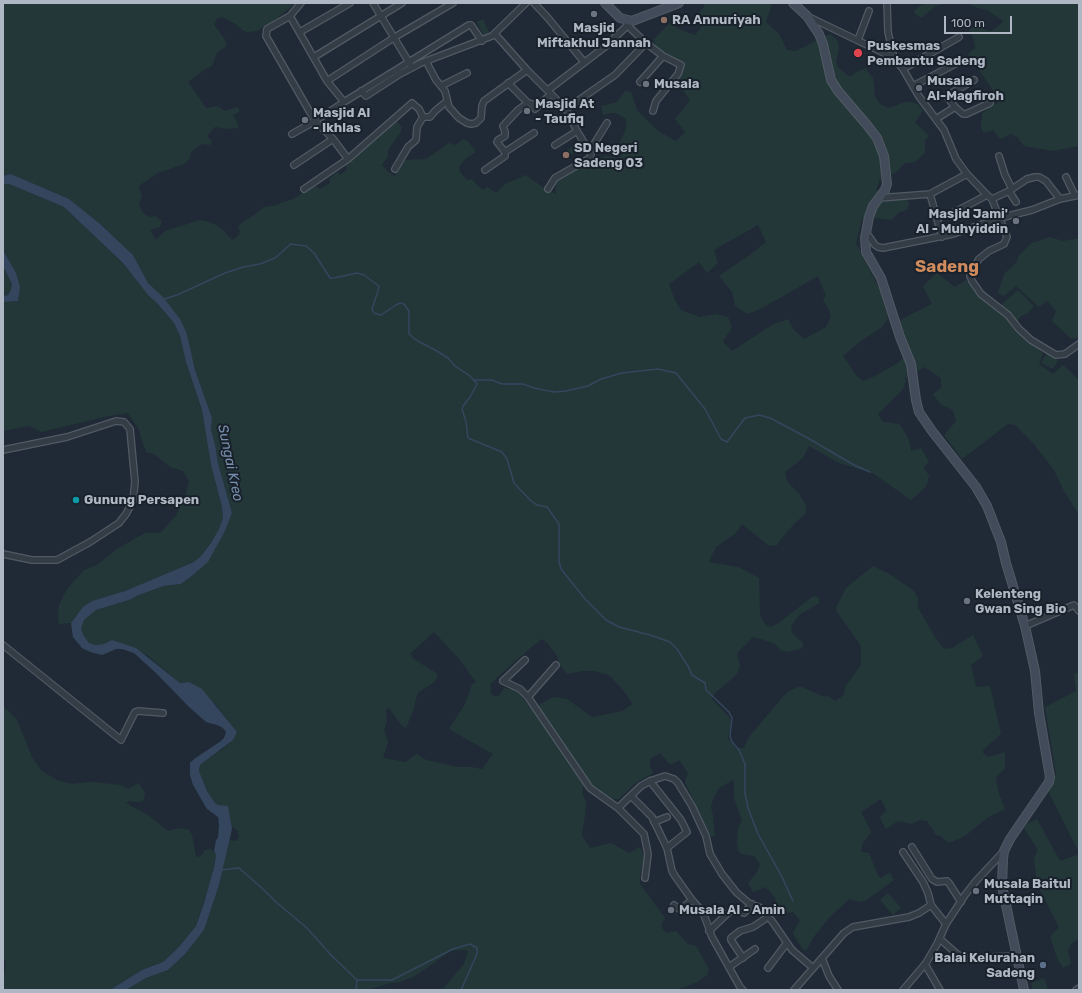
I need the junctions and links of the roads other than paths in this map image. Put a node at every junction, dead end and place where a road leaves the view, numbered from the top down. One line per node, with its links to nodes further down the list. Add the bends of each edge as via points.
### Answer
1 (301, 3): 14 (street)
2 (350, 3): 17 (street)
3 (373, 3): 13 (street)
4 (402, 3): 13 (street)
5 (453, 3): 19 (street)
6 (526, 3): 18 (street)
7 (534, 3): 29 (street)
8 (605, 3): 16 (main road, via 620,18)
9 (679, 3): 16 (main road)
10 (793, 3): 15 (main road)
11 (886, 3): 26 (street, via 888,32)
12 (869, 11): 21 (street)
13 (381, 15): 19 (street); 25 (street)
14 (290, 16): 17 (street); 52 (street, via 267,29 266,36)
15 (807, 16): 21 (street); 74 (main road, via 823,44 831,80 877,138 884,156 887,184)
16 (630, 23): 23 (street); 29 (street, via 614,40)
17 (300, 32): 25 (street)
18 (495, 34): 22 (street); 33 (street)
19 (395, 37): 27 (street); 36 (street)
20 (959, 38): 32 (street)
21 (858, 40): 26 (street)
22 (482, 41): 27 (street, via 469,24); 28 (street)
23 (646, 43): 24 (street); 48 (street, via 615,75)
24 (664, 56): 37 (street); 49 (street, via 681,67 656,101)
25 (314, 57): 36 (street)
26 (894, 58): 32 (street)
27 (408, 61): 31 (street); 41 (street)
28 (426, 62): 31 (street); 39 (street)
29 (584, 62): 42 (street)
30 (959, 62): 40 (street)
31 (412, 68): 41 (street, via 366,96)
32 (903, 69): 40 (street)
33 (527, 70): 38 (street); 42 (street)
34 (467, 73): 39 (street)
35 (974, 80): 47 (street, via 948,95)
36 (327, 81): 44 (street)
37 (640, 82)
38 (508, 83): 43 (street, via 484,101 481,118 476,123 467,123 459,118); 45 (street)
39 (441, 86): 43 (street)
40 (913, 86): 51 (street)
41 (361, 91): 44 (street)
42 (549, 92): 45 (street, via 535,109); 48 (street)
43 (447, 101): 50 (street, via 430,117)
44 (344, 102): 52 (street)
45 (528, 103): 60 (street, via 503,126 505,136 497,142)
46 (990, 103): 47 (street, via 966,114)
47 (955, 107): 51 (street)
48 (566, 109): 54 (street)
49 (653, 111)
50 (423, 117): 62 (street, via 412,103); 64 (street, via 417,127 416,140 408,147)
51 (936, 119): 66 (street, via 944,130 956,159)
52 (315, 121): 55 (street); 57 (street)
53 (607, 123): 59 (street)
54 (577, 131): 58 (street); 59 (street)
55 (292, 134)
56 (534, 134): 60 (street)
57 (333, 139): 62 (street); 63 (street)
58 (555, 145)
59 (588, 149): 69 (street, via 590,158 555,178)
60 (505, 152): 65 (street, via 505,156)
61 (999, 156): 70 (street)
62 (348, 159): 68 (street)
63 (294, 165)
64 (395, 169)
65 (485, 170)
66 (967, 174): 71 (street); 72 (street)
67 (1066, 177): 73 (street)
68 (304, 189)
69 (548, 189)
70 (1011, 190): 75 (street); 76 (street, via 1031,177 1039,177 1049,184); 77 (street)
71 (930, 194): 74 (street); 78 (street)
72 (986, 195): 75 (street); 78 (street, via 955,212)
73 (1077, 195): 76 (street)
74 (879, 198): 80 (main road, via 873,206)
75 (992, 199): 79 (street)
76 (1060, 199): 79 (street, via 1032,210)
77 (1016, 202)
78 (937, 218): 81 (street)
79 (1000, 218): 81 (street); 82 (street, via 1007,240 979,259 971,272 972,281 981,294 1008,315 1030,340 1045,350 1060,356)
80 (866, 232): 81 (street, via 875,245 883,248); 86 (main road, via 866,252 881,278 911,364 919,412 980,492 987,506 1001,542)
81 (942, 237)
82 (1079, 344)
83 (3, 450): 84 (street, via 67,437 116,421 124,422 130,429 135,482 133,501 126,514 119,523 90,542 57,560 32,560)
84 (3, 554)
85 (1079, 611): 86 (street, via 1074,605)
86 (1025, 626): 99 (main road, via 1035,671 1050,777)
87 (3, 644): 91 (street, via 121,740 135,712)
88 (525, 660): 90 (street, via 503,681 520,689)
89 (556, 665): 90 (street)
90 (528, 697): 94 (street, via 590,788)
91 (163, 713)
92 (650, 781): 93 (street); 98 (street, via 681,820 687,832); 106 (street, via 665,776 678,784 692,806 718,868 736,892)
93 (631, 796): 94 (street); 96 (street)
94 (618, 808): 101 (street, via 644,834 648,854)
95 (666, 817): 96 (street)
96 (654, 822): 98 (street)
97 (912, 847): 102 (street)
98 (667, 848): 104 (street, via 672,871)
99 (1004, 851): 105 (street, via 976,881); 115 (main road, via 1002,886)
100 (903, 852): 103 (street)
101 (645, 878)
102 (932, 879): 103 (street); 105 (street, via 937,882 947,881)
103 (923, 882): 108 (street)
104 (692, 900): 107 (street, via 679,909); 111 (street, via 703,912)
105 (961, 902): 110 (street)
106 (752, 904): 109 (street, via 759,907); 111 (street, via 744,913 734,909)
107 (674, 905)
108 (931, 905): 110 (street); 117 (street, via 909,916 853,927 844,933)
109 (768, 917): 113 (street); 116 (street, via 731,938)
110 (946, 924): 112 (street)
111 (709, 931): 119 (street)
112 (940, 939): 115 (street, via 965,958); 118 (street)
113 (786, 944): 120 (street); 121 (street)
114 (755, 948): 116 (street)
115 (1018, 956): 128 (main road)
116 (743, 958): 119 (street)
117 (822, 958): 121 (street); 125 (street)
118 (925, 964): 126 (street); 127 (street)
119 (730, 967): 123 (street)
120 (768, 968)
121 (813, 968): 124 (street)
122 (1079, 988): 129 (street)
123 (743, 990)
124 (794, 990)
125 (838, 990)
126 (903, 990)
127 (940, 990)
128 (1024, 990)
129 (1076, 990)

